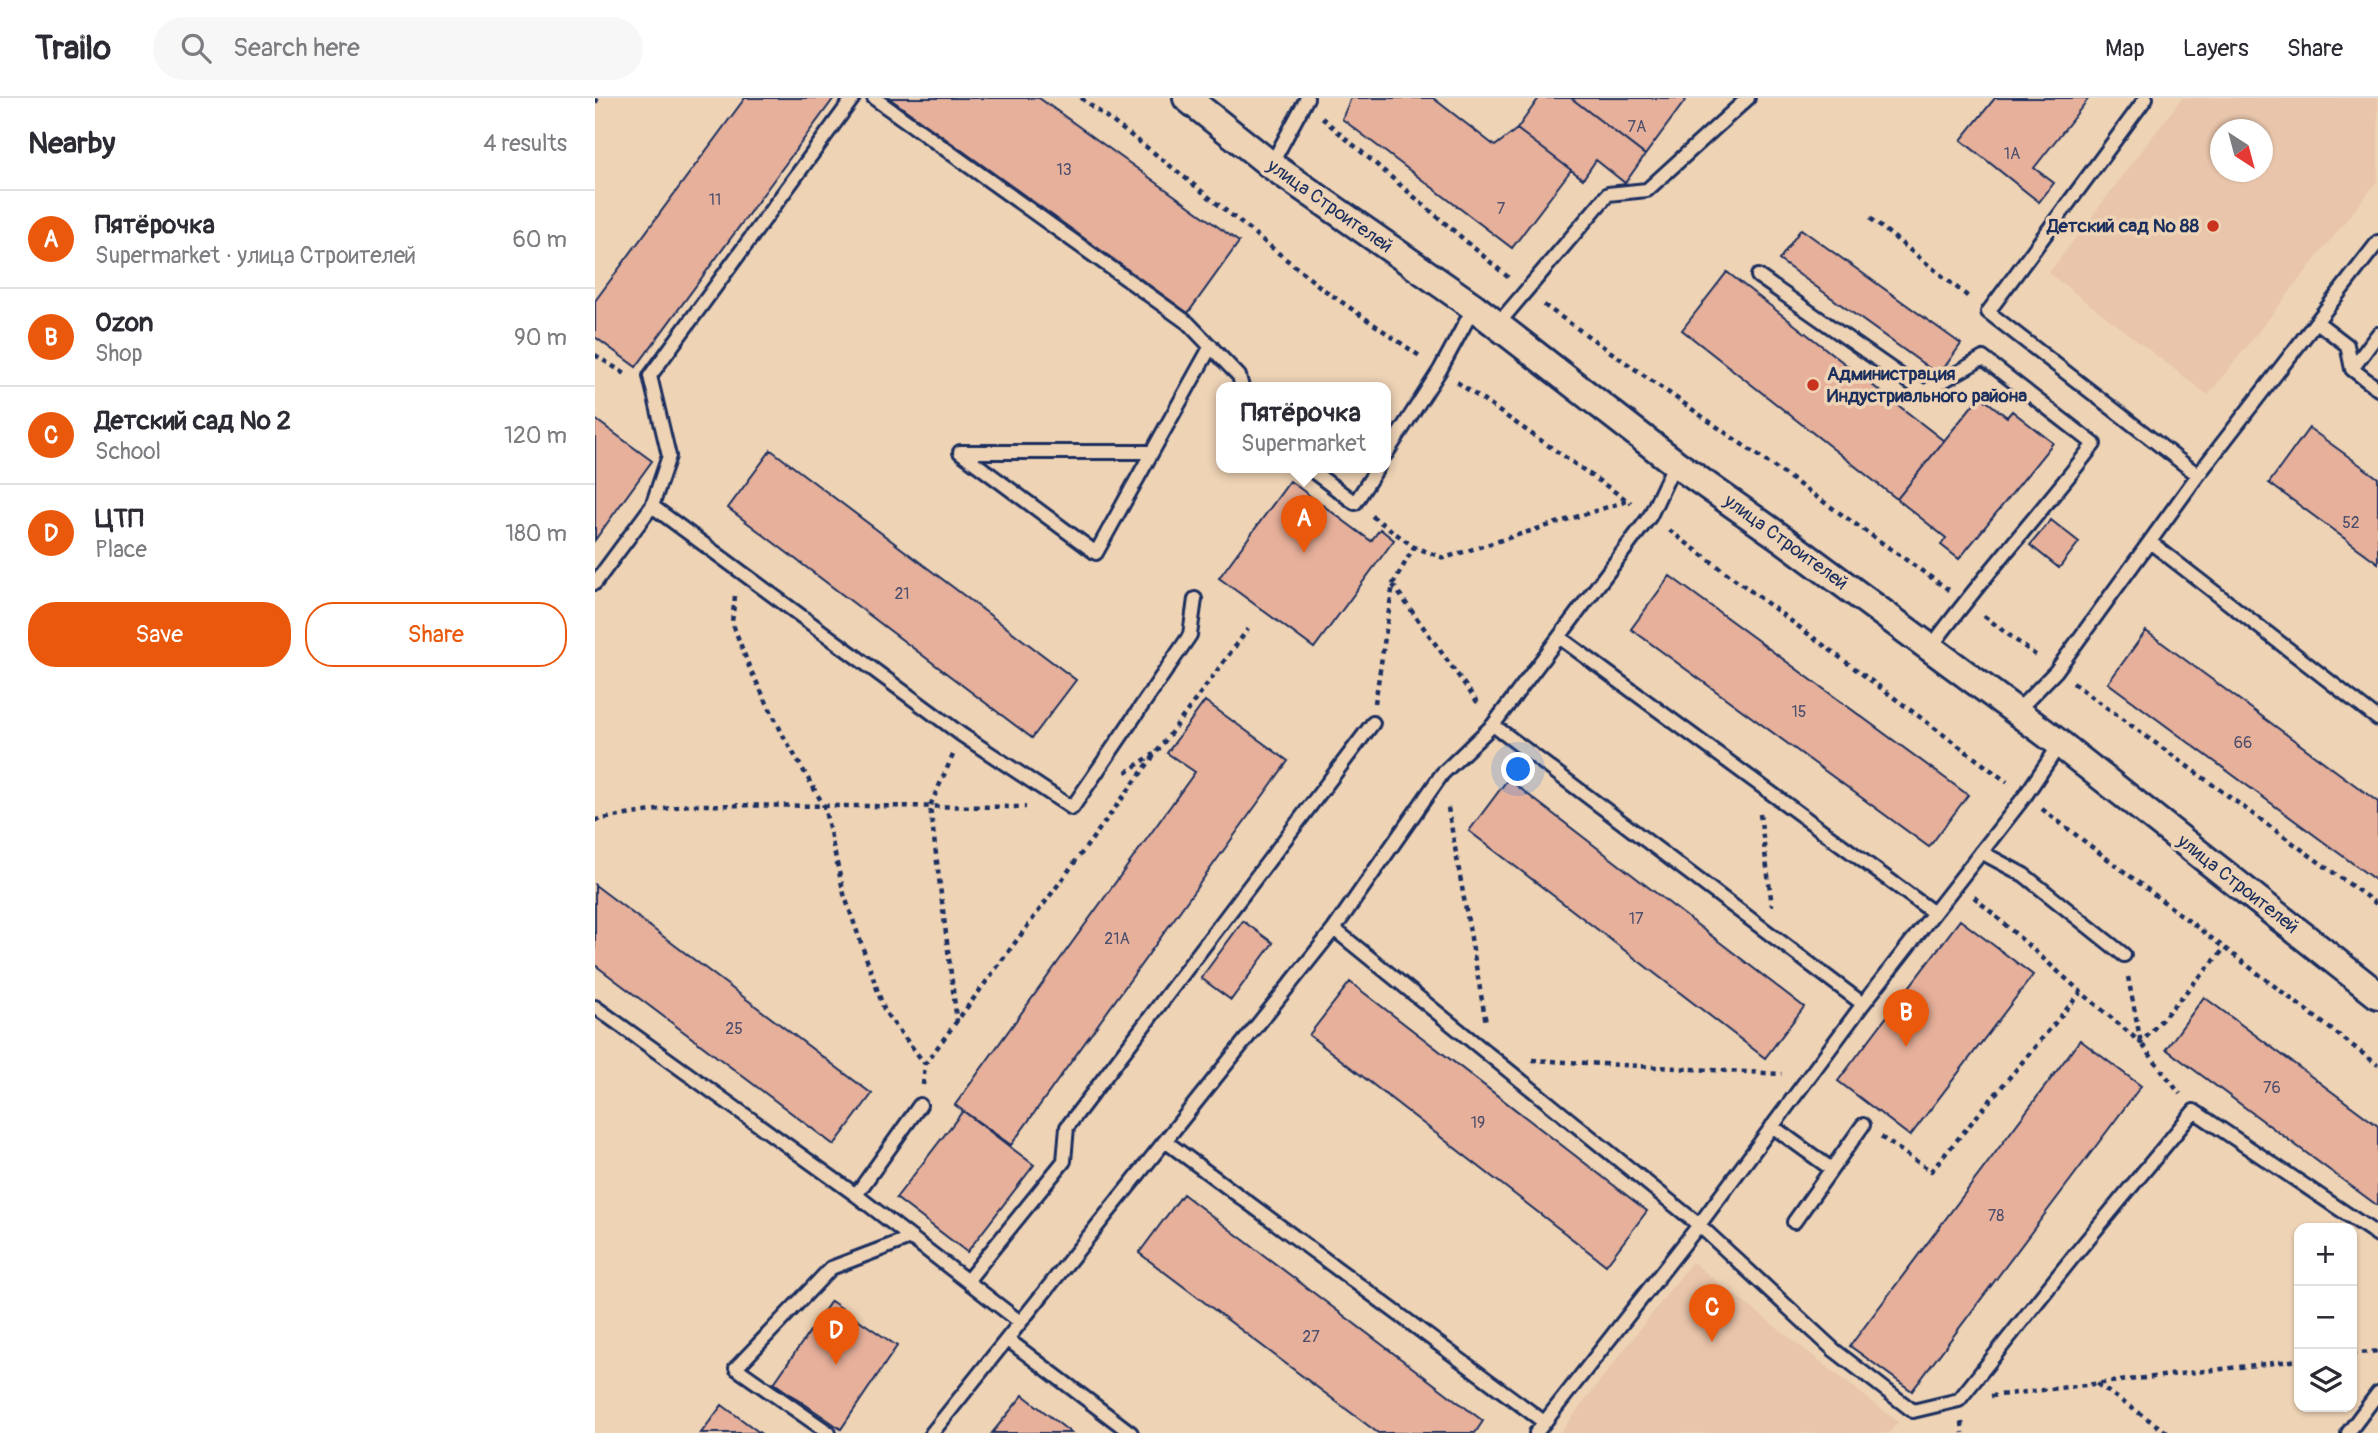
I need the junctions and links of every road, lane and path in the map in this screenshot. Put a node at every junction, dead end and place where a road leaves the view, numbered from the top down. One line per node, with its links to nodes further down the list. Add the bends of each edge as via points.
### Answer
1 (597, 98): 9 (path)
2 (853, 98): 33 (lane, via 650,376 669,456)
3 (874, 98): 20 (lane, via 1188,323)
4 (1081, 98): 22 (path, via 1323,289)
5 (1187, 98): 10 (street, улица Строителей)
6 (1748, 98): 14 (lane, via 1647,190 1608,194)
7 (2146, 98): 16 (lane)
8 (1306, 99): 10 (lane); 14 (path, via 1328,124)
9 (595, 103)
10 (1271, 165): 15 (street, улица Строителей)
11 (1870, 218): 16 (path)
12 (2378, 242): 17 (lane)
13 (1758, 276): 41 (lane, via 1924,392 1983,358 2094,444)
14 (1525, 292): 18 (lane); 41 (path)
15 (1474, 307): 18 (street, улица Строителей); 22 (lane)
16 (1989, 312): 30 (lane)
17 (2317, 322): 21 (lane, via 2347,345); 30 (lane)
18 (1497, 325): 27 (street, улица Строителей)
19 (2378, 334): 21 (lane)
20 (1211, 346): 23 (lane); 26 (lane)
21 (2352, 369): 24 (lane)
22 (1440, 370): 25 (lane); 31 (path)
23 (1241, 382)
24 (2378, 388)
25 (1391, 446)
26 (1151, 452): 26 (lane, via 1096,553 960,452 1015,452)
27 (1675, 463): 34 (lane); 44 (street, улица Строителей)
28 (1315, 473): 32 (lane)
29 (1374, 473): 32 (lane)
30 (2198, 475): 35 (lane)
31 (1627, 500): 34 (path); 36 (path, via 1444,558)
32 (1355, 503): 36 (path)
33 (652, 506): 37 (lane); 38 (lane)
34 (1650, 516): 43 (lane); 56 (path)
35 (2150, 542): 45 (lane); 47 (lane)
36 (1414, 547): 39 (path)
37 (737, 567): 50 (lane); 57 (path, via 732,622 755,680)
38 (595, 583)
39 (1393, 584): 48 (path); 49 (path)
40 (1195, 599): 59 (lane, via 1190,635)
41 (1965, 601): 44 (lane); 45 (path)
42 (1248, 629): 52 (path)
43 (1559, 637): 49 (lane); 55 (lane)
44 (1931, 647): 46 (street, улица Строителей)
45 (2056, 671): 46 (lane); 63 (path)
46 (2016, 712): 51 (street, улица Строителей)
47 (2378, 719)
48 (1373, 723): 90 (lane, via 1067,1127 1064,1161)
49 (1493, 725): 54 (lane); 66 (lane)
50 (962, 734): 58 (path); 59 (lane)
51 (2060, 744): 56 (lane); 70 (street, улица Строителей)
52 (1157, 751): 53 (path); 73 (path)
53 (1125, 772)
54 (1442, 774): 65 (lane); 75 (path)
55 (1756, 782): 64 (lane); 66 (path)
56 (2025, 796): 61 (lane); 67 (path)
57 (824, 806): 58 (path); 60 (path, via 689,805); 76 (path, via 844,894 885,1012)
58 (930, 806): 59 (path); 73 (path)
59 (1072, 807)
60 (595, 820)
61 (1981, 852): 62 (lane); 68 (lane, via 2024,874)
62 (1958, 883): 64 (lane); 69 (path)
63 (2378, 905)
64 (1934, 913): 71 (lane)
65 (1334, 929): 75 (lane); 83 (lane)
66 (1776, 938): 71 (lane)
67 (2225, 948): 74 (path); 77 (path)
68 (2125, 956): 74 (path)
69 (2081, 992): 74 (path); 81 (path, via 1931,1171)
70 (2378, 995)
71 (1863, 1004): 78 (lane)
72 (595, 1007): 85 (lane)
73 (957, 1022): 76 (path)
74 (2141, 1043): 80 (path)
75 (1493, 1058): 78 (path); 87 (lane)
76 (925, 1064): 79 (path)
77 (2378, 1065)
78 (1811, 1075): 82 (lane)
79 (920, 1105): 85 (lane)
80 (2194, 1111): 88 (lane); 98 (lane)
81 (1863, 1125): 84 (lane)
82 (1772, 1126): 84 (lane); 87 (lane)
83 (1165, 1141): 91 (lane); 99 (lane)
84 (1831, 1168): 86 (lane)
85 (856, 1195): 89 (lane)
86 (1794, 1222)
87 (1699, 1225): 98 (lane, via 1834,1350 1913,1411); 99 (lane)
88 (2378, 1235)
89 (910, 1238): 90 (lane); 100 (lane, via 831,1268 736,1368)
90 (967, 1281): 91 (lane)
91 (1020, 1322): 92 (lane)
92 (1007, 1339): 101 (lane); 102 (lane)
93 (2378, 1351): 94 (path)
94 (2357, 1353)
95 (2294, 1361): 96 (path)
96 (2096, 1383): 98 (path); 103 (path)
97 (2378, 1393): 104 (lane)
98 (1959, 1400)
99 (1540, 1428)
100 (829, 1433)
101 (932, 1433)
102 (1131, 1433)
103 (2168, 1433)
104 (2348, 1433)

